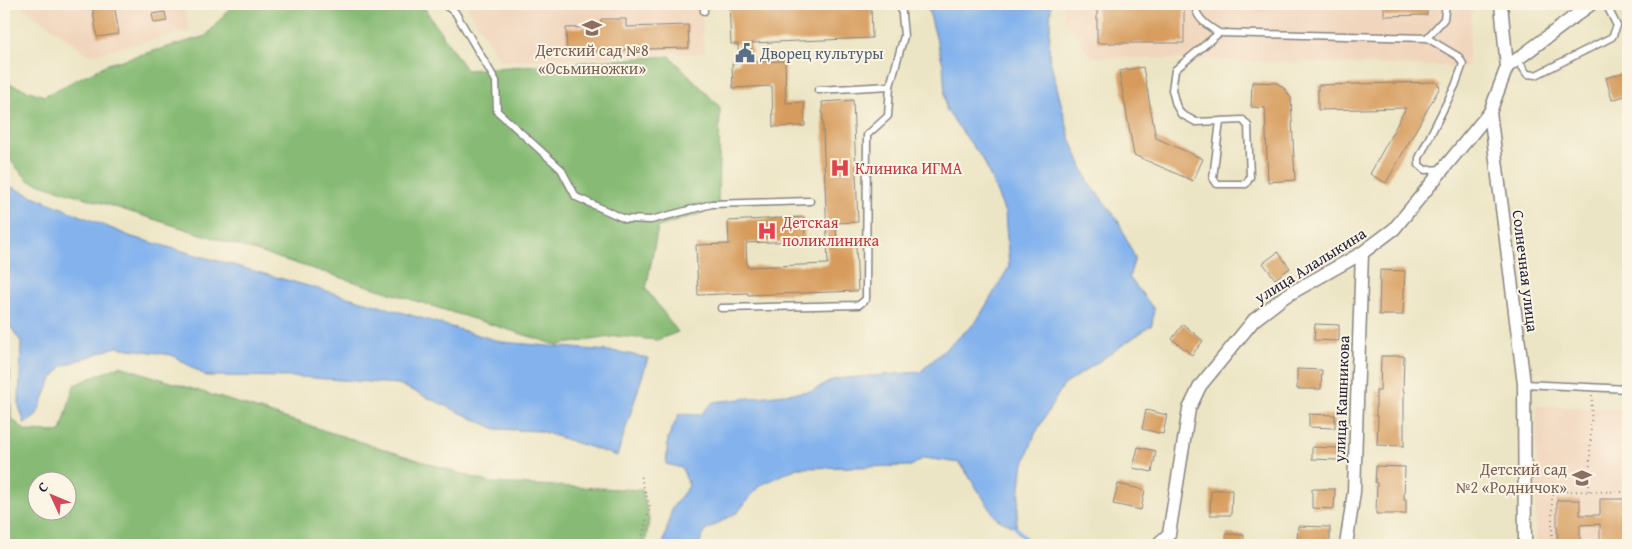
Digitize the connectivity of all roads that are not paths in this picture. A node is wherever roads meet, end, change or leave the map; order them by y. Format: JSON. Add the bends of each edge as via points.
{"nodes":[{"id":1,"x":443,"y":4,"type":"edge"},
{"id":2,"x":901,"y":4,"type":"edge"},
{"id":3,"x":1195,"y":4,"type":"edge"},
{"id":4,"x":1446,"y":4,"type":"edge"},
{"id":5,"x":1501,"y":4,"type":"edge"},
{"id":6,"x":1591,"y":4,"type":"edge"},
{"id":7,"x":1606,"y":4,"type":"edge"},
{"id":8,"x":1219,"y":33,"type":"junction"},
{"id":9,"x":1427,"y":38,"type":"junction"},
{"id":10,"x":1512,"y":63,"type":"junction"},
{"id":11,"x":890,"y":86,"type":"junction"},
{"id":12,"x":818,"y":90,"type":"dead end"},
{"id":13,"x":1490,"y":112,"type":"junction"},
{"id":14,"x":1220,"y":121,"type":"junction"},
{"id":15,"x":1444,"y":168,"type":"junction"},
{"id":16,"x":810,"y":201,"type":"dead end"},
{"id":17,"x":1362,"y":253,"type":"junction"},
{"id":18,"x":721,"y":308,"type":"dead end"},
{"id":19,"x":1524,"y":384,"type":"junction"},
{"id":20,"x":1628,"y":389,"type":"edge"},
{"id":21,"x":1169,"y":534,"type":"junction"},
{"id":22,"x":1156,"y":545,"type":"edge"},
{"id":23,"x":1177,"y":545,"type":"edge"},
{"id":24,"x":1346,"y":545,"type":"edge"},
{"id":25,"x":1525,"y":545,"type":"edge"}],
"edges":[{"from":1,"to":16,"type":"lane","via":[[455,12],[496,81],[497,111],[560,169],[576,197],[625,219],[651,220],[712,204]]},
{"from":2,"to":11,"type":"lane","via":[[904,36]]},
{"from":3,"to":8,"type":"lane","via":[[1195,10],[1206,24]]},
{"from":4,"to":9,"type":"lane","via":[[1444,20]]},
{"from":5,"to":10,"type":"street","name":"Солнечная улица"},
{"from":6,"to":10,"type":"street"},
{"from":7,"to":10,"type":"lane","via":[[1617,26],[1612,37],[1536,75],[1527,74]]},
{"from":8,"to":9,"type":"lane"},
{"from":8,"to":14,"type":"lane","via":[[1175,70],[1172,90],[1181,114],[1196,122]]},
{"from":9,"to":15,"type":"lane","via":[[1459,57],[1463,64],[1420,158],[1420,165],[1425,170]]},
{"from":10,"to":13,"type":"street","name":"Солнечная улица"},
{"from":11,"to":12,"type":"lane"},
{"from":11,"to":18,"type":"lane","via":[[888,116],[867,135],[866,299],[859,305]]},
{"from":13,"to":15,"type":"street","name":"улица Алалыкина"},
{"from":13,"to":19,"type":"street","name":"Солнечная улица"},
{"from":14,"to":14,"type":"lane","via":[[1213,178],[1217,184],[1246,184],[1250,177],[1248,126],[1243,120]]},
{"from":15,"to":17,"type":"street","name":"улица Алалыкина","via":[[1394,230]]},
{"from":17,"to":21,"type":"street","name":"улица Алалыкина","via":[[1284,297],[1254,320],[1200,386],[1189,409]]},
{"from":17,"to":24,"type":"street","name":"улица Кашникова","via":[[1354,492]]},
{"from":19,"to":20,"type":"lane"},
{"from":19,"to":25,"type":"street","name":"Солнечная улица"},
{"from":21,"to":22,"type":"street"},
{"from":21,"to":23,"type":"street"}]}
